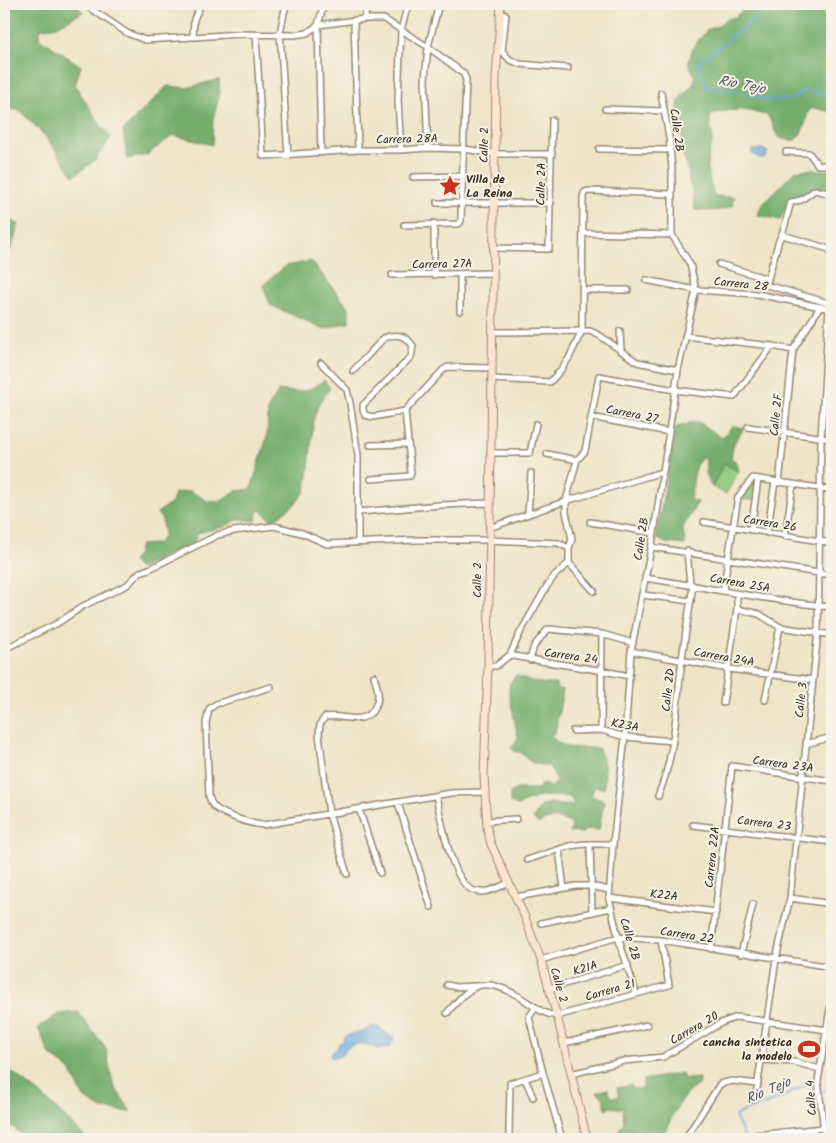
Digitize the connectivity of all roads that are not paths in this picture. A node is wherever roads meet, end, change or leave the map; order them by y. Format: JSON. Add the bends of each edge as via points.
{"nodes":[{"id":1,"x":84,"y":4,"type":"edge"},
{"id":2,"x":201,"y":4,"type":"edge"},
{"id":3,"x":286,"y":4,"type":"edge"},
{"id":4,"x":324,"y":4,"type":"edge"},
{"id":5,"x":368,"y":4,"type":"edge"},
{"id":6,"x":408,"y":4,"type":"edge"},
{"id":7,"x":439,"y":4,"type":"edge"},
{"id":8,"x":501,"y":4,"type":"edge"},
{"id":9,"x":501,"y":18,"type":"junction"},
{"id":10,"x":364,"y":19,"type":"junction"},
{"id":11,"x":354,"y":21,"type":"junction"},
{"id":12,"x":318,"y":25,"type":"junction"},
{"id":13,"x":401,"y":30,"type":"junction"},
{"id":14,"x":280,"y":33,"type":"junction"},
{"id":15,"x":256,"y":35,"type":"junction"},
{"id":16,"x":193,"y":37,"type":"junction"},
{"id":17,"x":428,"y":47,"type":"junction"},
{"id":18,"x":568,"y":68,"type":"dead end"},
{"id":19,"x":662,"y":93,"type":"dead end"},
{"id":20,"x":606,"y":109,"type":"dead end"},
{"id":21,"x":663,"y":111,"type":"junction"},
{"id":22,"x":552,"y":120,"type":"dead end"},
{"id":23,"x":428,"y":148,"type":"junction"},
{"id":24,"x":464,"y":149,"type":"junction"},
{"id":25,"x":600,"y":149,"type":"dead end"},
{"id":26,"x":358,"y":150,"type":"junction"},
{"id":27,"x":401,"y":150,"type":"junction"},
{"id":28,"x":670,"y":150,"type":"junction"},
{"id":29,"x":786,"y":152,"type":"dead end"},
{"id":30,"x":321,"y":153,"type":"junction"},
{"id":31,"x":496,"y":154,"type":"junction"},
{"id":32,"x":552,"y":154,"type":"junction"},
{"id":33,"x":288,"y":156,"type":"junction"},
{"id":34,"x":832,"y":165,"type":"edge"},
{"id":35,"x":461,"y":176,"type":"junction"},
{"id":36,"x":413,"y":177,"type":"dead end"},
{"id":37,"x":672,"y":194,"type":"junction"},
{"id":38,"x":832,"y":194,"type":"edge"},
{"id":39,"x":438,"y":202,"type":"dead end"},
{"id":40,"x":461,"y":202,"type":"junction"},
{"id":41,"x":494,"y":203,"type":"junction"},
{"id":42,"x":551,"y":203,"type":"junction"},
{"id":43,"x":434,"y":224,"type":"junction"},
{"id":44,"x":404,"y":225,"type":"dead end"},
{"id":45,"x":584,"y":233,"type":"junction"},
{"id":46,"x":783,"y":234,"type":"junction"},
{"id":47,"x":672,"y":235,"type":"junction"},
{"id":48,"x":493,"y":248,"type":"junction"},
{"id":49,"x":832,"y":250,"type":"edge"},
{"id":50,"x":719,"y":264,"type":"dead end"},
{"id":51,"x":493,"y":273,"type":"junction"},
{"id":52,"x":460,"y":274,"type":"junction"},
{"id":53,"x":392,"y":275,"type":"dead end"},
{"id":54,"x":434,"y":275,"type":"junction"},
{"id":55,"x":646,"y":280,"type":"dead end"},
{"id":56,"x":767,"y":282,"type":"junction"},
{"id":57,"x":583,"y":290,"type":"junction"},
{"id":58,"x":628,"y":290,"type":"dead end"},
{"id":59,"x":696,"y":290,"type":"junction"},
{"id":60,"x":820,"y":307,"type":"junction"},
{"id":61,"x":832,"y":307,"type":"edge"},
{"id":62,"x":460,"y":311,"type":"dead end"},
{"id":63,"x":582,"y":331,"type":"junction"},
{"id":64,"x":620,"y":331,"type":"dead end"},
{"id":65,"x":492,"y":332,"type":"junction"},
{"id":66,"x":685,"y":336,"type":"junction"},
{"id":67,"x":772,"y":346,"type":"junction"},
{"id":68,"x":793,"y":350,"type":"junction"},
{"id":69,"x":621,"y":351,"type":"junction"},
{"id":70,"x":321,"y":363,"type":"dead end"},
{"id":71,"x":491,"y":368,"type":"junction"},
{"id":72,"x":678,"y":370,"type":"junction"},
{"id":73,"x":353,"y":371,"type":"dead end"},
{"id":74,"x":491,"y":380,"type":"junction"},
{"id":75,"x":675,"y":390,"type":"junction"},
{"id":76,"x":405,"y":411,"type":"junction"},
{"id":77,"x":591,"y":417,"type":"junction"},
{"id":78,"x":536,"y":424,"type":"dead end"},
{"id":79,"x":748,"y":427,"type":"dead end"},
{"id":80,"x":669,"y":432,"type":"junction"},
{"id":81,"x":784,"y":432,"type":"junction"},
{"id":82,"x":821,"y":437,"type":"junction"},
{"id":83,"x":832,"y":439,"type":"edge"},
{"id":84,"x":408,"y":444,"type":"junction"},
{"id":85,"x":370,"y":445,"type":"dead end"},
{"id":86,"x":490,"y":452,"type":"junction"},
{"id":87,"x":547,"y":454,"type":"dead end"},
{"id":88,"x":577,"y":460,"type":"junction"},
{"id":89,"x":531,"y":472,"type":"dead end"},
{"id":90,"x":662,"y":472,"type":"junction"},
{"id":91,"x":371,"y":479,"type":"dead end"},
{"id":92,"x":755,"y":479,"type":"junction"},
{"id":93,"x":777,"y":483,"type":"junction"},
{"id":94,"x":793,"y":485,"type":"junction"},
{"id":95,"x":821,"y":488,"type":"junction"},
{"id":96,"x":832,"y":490,"type":"edge"},
{"id":97,"x":566,"y":501,"type":"junction"},
{"id":98,"x":489,"y":503,"type":"junction"},
{"id":99,"x":359,"y":512,"type":"junction"},
{"id":100,"x":528,"y":514,"type":"junction"},
{"id":101,"x":590,"y":522,"type":"dead end"},
{"id":102,"x":704,"y":522,"type":"dead end"},
{"id":103,"x":732,"y":527,"type":"junction"},
{"id":104,"x":489,"y":528,"type":"junction"},
{"id":105,"x":751,"y":530,"type":"junction"},
{"id":106,"x":654,"y":533,"type":"junction"},
{"id":107,"x":768,"y":533,"type":"junction"},
{"id":108,"x":785,"y":536,"type":"junction"},
{"id":109,"x":488,"y":540,"type":"junction"},
{"id":110,"x":358,"y":542,"type":"junction"},
{"id":111,"x":820,"y":542,"type":"junction"},
{"id":112,"x":832,"y":543,"type":"edge"},
{"id":113,"x":651,"y":547,"type":"junction"},
{"id":114,"x":569,"y":548,"type":"junction"},
{"id":115,"x":687,"y":551,"type":"junction"},
{"id":116,"x":728,"y":558,"type":"junction"},
{"id":117,"x":569,"y":563,"type":"junction"},
{"id":118,"x":820,"y":573,"type":"junction"},
{"id":119,"x":832,"y":575,"type":"edge"},
{"id":120,"x":645,"y":578,"type":"junction"},
{"id":121,"x":691,"y":585,"type":"junction"},
{"id":122,"x":594,"y":591,"type":"dead end"},
{"id":123,"x":723,"y":591,"type":"junction"},
{"id":124,"x":737,"y":594,"type":"junction"},
{"id":125,"x":643,"y":595,"type":"junction"},
{"id":126,"x":690,"y":601,"type":"junction"},
{"id":127,"x":819,"y":606,"type":"junction"},
{"id":128,"x":832,"y":607,"type":"edge"},
{"id":129,"x":737,"y":609,"type":"junction"},
{"id":130,"x":780,"y":627,"type":"junction"},
{"id":131,"x":818,"y":632,"type":"junction"},
{"id":132,"x":602,"y":634,"type":"junction"},
{"id":133,"x":832,"y":635,"type":"edge"},
{"id":134,"x":633,"y":643,"type":"junction"},
{"id":135,"x":4,"y":649,"type":"edge"},
{"id":136,"x":631,"y":651,"type":"junction"},
{"id":137,"x":510,"y":654,"type":"junction"},
{"id":138,"x":530,"y":660,"type":"junction"},
{"id":139,"x":682,"y":660,"type":"junction"},
{"id":140,"x":488,"y":666,"type":"junction"},
{"id":141,"x":729,"y":669,"type":"junction"},
{"id":142,"x":601,"y":670,"type":"junction"},
{"id":143,"x":771,"y":674,"type":"junction"},
{"id":144,"x":374,"y":676,"type":"dead end"},
{"id":145,"x":629,"y":676,"type":"junction"},
{"id":146,"x":813,"y":680,"type":"junction"},
{"id":147,"x":271,"y":687,"type":"dead end"},
{"id":148,"x":765,"y":700,"type":"dead end"},
{"id":149,"x":723,"y":703,"type":"dead end"},
{"id":150,"x":600,"y":730,"type":"junction"},
{"id":151,"x":572,"y":731,"type":"dead end"},
{"id":152,"x":625,"y":737,"type":"junction"},
{"id":153,"x":832,"y":737,"type":"edge"},
{"id":154,"x":673,"y":741,"type":"junction"},
{"id":155,"x":806,"y":744,"type":"junction"},
{"id":156,"x":732,"y":766,"type":"joint"},
{"id":157,"x":803,"y":776,"type":"junction"},
{"id":158,"x":832,"y":781,"type":"edge"},
{"id":159,"x":485,"y":792,"type":"junction"},
{"id":160,"x":436,"y":796,"type":"junction"},
{"id":161,"x":658,"y":796,"type":"dead end"},
{"id":162,"x":398,"y":803,"type":"junction"},
{"id":163,"x":359,"y":808,"type":"junction"},
{"id":164,"x":329,"y":814,"type":"junction"},
{"id":165,"x":516,"y":819,"type":"dead end"},
{"id":166,"x":486,"y":821,"type":"junction"},
{"id":167,"x":693,"y":825,"type":"dead end"},
{"id":168,"x":725,"y":828,"type":"junction"},
{"id":169,"x":796,"y":837,"type":"junction"},
{"id":170,"x":832,"y":842,"type":"edge"},
{"id":171,"x":590,"y":844,"type":"junction"},
{"id":172,"x":613,"y":844,"type":"junction"},
{"id":173,"x":559,"y":850,"type":"junction"},
{"id":174,"x":526,"y":860,"type":"dead end"},
{"id":175,"x":380,"y":873,"type":"dead end"},
{"id":176,"x":347,"y":874,"type":"dead end"},
{"id":177,"x":509,"y":883,"type":"junction"},
{"id":178,"x":590,"y":886,"type":"junction"},
{"id":179,"x":564,"y":888,"type":"junction"},
{"id":180,"x":609,"y":890,"type":"junction"},
{"id":181,"x":516,"y":897,"type":"junction"},
{"id":182,"x":609,"y":898,"type":"junction"},
{"id":183,"x":790,"y":898,"type":"junction"},
{"id":184,"x":753,"y":904,"type":"dead end"},
{"id":185,"x":832,"y":904,"type":"edge"},
{"id":186,"x":431,"y":907,"type":"dead end"},
{"id":187,"x":611,"y":908,"type":"junction"},
{"id":188,"x":592,"y":911,"type":"junction"},
{"id":189,"x":716,"y":912,"type":"junction"},
{"id":190,"x":541,"y":923,"type":"dead end"},
{"id":191,"x":618,"y":937,"type":"junction"},
{"id":192,"x":661,"y":940,"type":"junction"},
{"id":193,"x":711,"y":949,"type":"junction"},
{"id":194,"x":741,"y":954,"type":"junction"},
{"id":195,"x":776,"y":959,"type":"junction"},
{"id":196,"x":541,"y":960,"type":"junction"},
{"id":197,"x":628,"y":965,"type":"junction"},
{"id":198,"x":832,"y":967,"type":"edge"},
{"id":199,"x":447,"y":985,"type":"dead end"},
{"id":200,"x":476,"y":986,"type":"junction"},
{"id":201,"x":548,"y":989,"type":"junction"},
{"id":202,"x":636,"y":993,"type":"junction"},
{"id":203,"x":832,"y":997,"type":"edge"},
{"id":204,"x":536,"y":1008,"type":"junction"},
{"id":205,"x":447,"y":1013,"type":"dead end"},
{"id":206,"x":557,"y":1016,"type":"junction"},
{"id":207,"x":767,"y":1020,"type":"junction"},
{"id":208,"x":647,"y":1025,"type":"dead end"},
{"id":209,"x":828,"y":1030,"type":"junction"},
{"id":210,"x":564,"y":1043,"type":"junction"},
{"id":211,"x":761,"y":1060,"type":"junction"},
{"id":212,"x":820,"y":1069,"type":"junction"},
{"id":213,"x":542,"y":1074,"type":"junction"},
{"id":214,"x":571,"y":1074,"type":"junction"},
{"id":215,"x":525,"y":1079,"type":"junction"},
{"id":216,"x":758,"y":1084,"type":"junction"},
{"id":217,"x":756,"y":1095,"type":"dead end"},
{"id":218,"x":533,"y":1096,"type":"dead end"},
{"id":219,"x":823,"y":1128,"type":"junction"},
{"id":220,"x":509,"y":1134,"type":"dead end"},
{"id":221,"x":756,"y":1135,"type":"dead end"},
{"id":222,"x":562,"y":1139,"type":"edge"},
{"id":223,"x":587,"y":1139,"type":"edge"},
{"id":224,"x":685,"y":1139,"type":"edge"},
{"id":225,"x":824,"y":1139,"type":"edge"}],
"edges":[{"from":1,"to":16,"type":"street","via":[[127,33],[145,40]]},
{"from":2,"to":16,"type":"street","via":[[194,19]]},
{"from":3,"to":14,"type":"street"},
{"from":4,"to":12,"type":"street"},
{"from":5,"to":10,"type":"street"},
{"from":6,"to":13,"type":"street"},
{"from":7,"to":17,"type":"street"},
{"from":8,"to":9,"type":"street","name":"Calle 2"},
{"from":9,"to":18,"type":"street","via":[[502,51],[510,60],[520,64]]},
{"from":9,"to":31,"type":"street","name":"Calle 2"},
{"from":10,"to":11,"type":"street"},
{"from":10,"to":13,"type":"street","via":[[384,20]]},
{"from":11,"to":12,"type":"street"},
{"from":11,"to":26,"type":"street"},
{"from":12,"to":14,"type":"street","via":[[307,33]]},
{"from":12,"to":30,"type":"street"},
{"from":13,"to":17,"type":"street"},
{"from":13,"to":27,"type":"street","via":[[398,100]]},
{"from":14,"to":15,"type":"street"},
{"from":14,"to":33,"type":"street"},
{"from":15,"to":16,"type":"street"},
{"from":15,"to":33,"type":"street","name":"Carrera 28A","via":[[263,156]]},
{"from":17,"to":23,"type":"street","via":[[425,100]]},
{"from":17,"to":24,"type":"street","via":[[465,76]]},
{"from":19,"to":21,"type":"street","name":"Calle 2B"},
{"from":20,"to":21,"type":"street"},
{"from":21,"to":28,"type":"street","name":"Calle 2B"},
{"from":22,"to":32,"type":"street","name":"Calle 2A"},
{"from":23,"to":24,"type":"street","name":"Carrera 28A"},
{"from":23,"to":27,"type":"street","name":"Carrera 28A"},
{"from":24,"to":31,"type":"street","name":"Carrera 28A"},
{"from":24,"to":35,"type":"street"},
{"from":25,"to":28,"type":"street"},
{"from":26,"to":27,"type":"street","name":"Carrera 28A"},
{"from":26,"to":30,"type":"street","name":"Carrera 28A"},
{"from":28,"to":37,"type":"street","name":"Calle 2B"},
{"from":29,"to":34,"type":"street","via":[[809,153],[818,165]]},
{"from":30,"to":33,"type":"street","name":"Carrera 28A"},
{"from":31,"to":32,"type":"street","name":"Carrera 28A"},
{"from":31,"to":41,"type":"street","name":"Calle 2"},
{"from":32,"to":42,"type":"street","name":"Calle 2A"},
{"from":35,"to":36,"type":"street"},
{"from":35,"to":40,"type":"street"},
{"from":37,"to":45,"type":"street","via":[[585,192]]},
{"from":37,"to":47,"type":"street","name":"Calle 2B"},
{"from":38,"to":46,"type":"street","via":[[816,190],[802,200],[791,202]]},
{"from":39,"to":40,"type":"street"},
{"from":40,"to":41,"type":"street"},
{"from":40,"to":43,"type":"street","via":[[460,223]]},
{"from":41,"to":42,"type":"street"},
{"from":41,"to":48,"type":"street","name":"Calle 2"},
{"from":42,"to":48,"type":"street","name":"Calle 2A","via":[[549,249]]},
{"from":43,"to":44,"type":"street"},
{"from":43,"to":54,"type":"street"},
{"from":45,"to":47,"type":"street"},
{"from":45,"to":57,"type":"street"},
{"from":46,"to":49,"type":"street"},
{"from":46,"to":56,"type":"street"},
{"from":47,"to":59,"type":"street","name":"Calle 2B","via":[[690,264]]},
{"from":48,"to":51,"type":"street","name":"Calle 2"},
{"from":50,"to":56,"type":"street","name":"Carrera 28"},
{"from":51,"to":52,"type":"street","name":"Carrera 27A"},
{"from":51,"to":65,"type":"street","name":"Calle 2"},
{"from":52,"to":54,"type":"street","name":"Carrera 27A"},
{"from":52,"to":62,"type":"street"},
{"from":53,"to":54,"type":"street","name":"Carrera 27A"},
{"from":55,"to":59,"type":"street","name":"Carrera 28"},
{"from":56,"to":61,"type":"street","name":"Carrera 28"},
{"from":57,"to":58,"type":"street"},
{"from":57,"to":63,"type":"street"},
{"from":59,"to":60,"type":"street","name":"Carrera 28","via":[[757,294]]},
{"from":59,"to":66,"type":"street","name":"Calle 2B"},
{"from":60,"to":61,"type":"street","name":"Carrera 28"},
{"from":60,"to":68,"type":"street"},
{"from":61,"to":82,"type":"street","name":"Calle 3"},
{"from":63,"to":65,"type":"street"},
{"from":63,"to":69,"type":"street","via":[[599,336]]},
{"from":63,"to":74,"type":"street","via":[[569,358],[550,382]]},
{"from":64,"to":69,"type":"street"},
{"from":65,"to":71,"type":"street","name":"Calle 2"},
{"from":66,"to":67,"type":"street"},
{"from":66,"to":72,"type":"street","name":"Calle 2B"},
{"from":67,"to":68,"type":"street"},
{"from":67,"to":75,"type":"street","via":[[734,397]]},
{"from":68,"to":81,"type":"street","name":"Calle 2F"},
{"from":69,"to":72,"type":"street","via":[[637,362]]},
{"from":70,"to":99,"type":"street","via":[[347,390],[358,455]]},
{"from":71,"to":74,"type":"street","name":"Calle 2"},
{"from":71,"to":76,"type":"street","via":[[448,367]]},
{"from":72,"to":75,"type":"street","name":"Calle 2B"},
{"from":73,"to":76,"type":"street","via":[[384,338],[399,335],[410,341],[413,346],[411,357],[364,405],[363,410],[365,415],[373,417]]},
{"from":74,"to":86,"type":"street","name":"Calle 2"},
{"from":75,"to":77,"type":"street","via":[[600,376]]},
{"from":75,"to":80,"type":"street","name":"Calle 2B"},
{"from":76,"to":84,"type":"street"},
{"from":77,"to":80,"type":"street","name":"Carrera 27"},
{"from":77,"to":88,"type":"street","via":[[585,451]]},
{"from":78,"to":86,"type":"street","via":[[530,453]]},
{"from":79,"to":81,"type":"street"},
{"from":80,"to":90,"type":"street","name":"Calle 2B"},
{"from":81,"to":82,"type":"street"},
{"from":81,"to":93,"type":"street","name":"Calle 2F"},
{"from":82,"to":83,"type":"street"},
{"from":82,"to":95,"type":"street","name":"Calle 3"},
{"from":84,"to":85,"type":"street"},
{"from":84,"to":91,"type":"street","via":[[410,476]]},
{"from":86,"to":98,"type":"street","name":"Calle 2"},
{"from":87,"to":88,"type":"street"},
{"from":88,"to":97,"type":"street"},
{"from":89,"to":100,"type":"street"},
{"from":90,"to":97,"type":"street"},
{"from":90,"to":106,"type":"street","name":"Calle 2B"},
{"from":92,"to":93,"type":"street"},
{"from":92,"to":103,"type":"street","via":[[738,497]]},
{"from":92,"to":105,"type":"street"},
{"from":93,"to":94,"type":"street"},
{"from":93,"to":107,"type":"street","name":"Calle 2F"},
{"from":94,"to":95,"type":"street"},
{"from":94,"to":108,"type":"street"},
{"from":95,"to":96,"type":"street"},
{"from":95,"to":111,"type":"street","name":"Calle 3"},
{"from":97,"to":100,"type":"street"},
{"from":97,"to":114,"type":"street","via":[[572,539]]},
{"from":98,"to":99,"type":"street"},
{"from":98,"to":104,"type":"street","name":"Calle 2"},
{"from":99,"to":110,"type":"street"},
{"from":100,"to":104,"type":"street"},
{"from":101,"to":106,"type":"street"},
{"from":102,"to":103,"type":"street","name":"Carrera 26"},
{"from":103,"to":105,"type":"street","name":"Carrera 26"},
{"from":103,"to":116,"type":"street"},
{"from":104,"to":109,"type":"street","name":"Calle 2"},
{"from":105,"to":107,"type":"street","name":"Carrera 26"},
{"from":106,"to":113,"type":"street","name":"Calle 2B"},
{"from":107,"to":108,"type":"street","name":"Carrera 26"},
{"from":108,"to":111,"type":"street","name":"Carrera 26"},
{"from":109,"to":110,"type":"street"},
{"from":109,"to":114,"type":"street","via":[[558,543]]},
{"from":109,"to":140,"type":"street","name":"Calle 2"},
{"from":110,"to":135,"type":"street","via":[[327,544],[274,526],[218,535],[140,572],[127,585]]},
{"from":111,"to":112,"type":"street","name":"Carrera 26"},
{"from":111,"to":118,"type":"street","name":"Calle 3"},
{"from":113,"to":115,"type":"street"},
{"from":113,"to":120,"type":"street","name":"Calle 2B"},
{"from":114,"to":117,"type":"street"},
{"from":115,"to":116,"type":"street"},
{"from":115,"to":121,"type":"street","name":"Calle 2D"},
{"from":116,"to":118,"type":"street"},
{"from":116,"to":123,"type":"street"},
{"from":117,"to":122,"type":"street"},
{"from":117,"to":137,"type":"street","via":[[547,586]]},
{"from":118,"to":119,"type":"street"},
{"from":118,"to":127,"type":"street","name":"Calle 3"},
{"from":120,"to":121,"type":"street","name":"Carrera 25A"},
{"from":120,"to":125,"type":"street","name":"Calle 2B"},
{"from":121,"to":123,"type":"street","name":"Carrera 25A"},
{"from":121,"to":126,"type":"street","name":"Calle 2D"},
{"from":123,"to":124,"type":"street","name":"Carrera 25A"},
{"from":124,"to":127,"type":"street","name":"Carrera 25A"},
{"from":124,"to":129,"type":"street"},
{"from":125,"to":126,"type":"street"},
{"from":125,"to":134,"type":"street","name":"Calle 2B"},
{"from":126,"to":139,"type":"street","name":"Calle 2D"},
{"from":127,"to":128,"type":"street","name":"Carrera 25A"},
{"from":127,"to":131,"type":"street","name":"Calle 3"},
{"from":129,"to":130,"type":"street","via":[[759,614]]},
{"from":129,"to":141,"type":"street"},
{"from":130,"to":131,"type":"street"},
{"from":130,"to":143,"type":"street"},
{"from":131,"to":133,"type":"street"},
{"from":131,"to":146,"type":"street","name":"Calle 3"},
{"from":132,"to":134,"type":"street"},
{"from":132,"to":138,"type":"street","via":[[548,629],[534,646]]},
{"from":132,"to":142,"type":"street"},
{"from":134,"to":136,"type":"street","name":"Calle 2B"},
{"from":136,"to":139,"type":"street","name":"Carrera 24A"},
{"from":136,"to":145,"type":"street","name":"Calle 2B"},
{"from":137,"to":138,"type":"street","name":"Carrera 24"},
{"from":137,"to":140,"type":"street","via":[[496,666]]},
{"from":138,"to":142,"type":"street","name":"Carrera 24"},
{"from":139,"to":141,"type":"street","name":"Carrera 24A"},
{"from":139,"to":154,"type":"street","name":"Calle 2D"},
{"from":140,"to":159,"type":"street","name":"Calle 2"},
{"from":141,"to":143,"type":"street","name":"Carrera 24A"},
{"from":141,"to":149,"type":"street"},
{"from":142,"to":145,"type":"street","name":"Carrera 24"},
{"from":142,"to":150,"type":"street"},
{"from":143,"to":146,"type":"street","name":"Carrera 24A"},
{"from":143,"to":148,"type":"street"},
{"from":144,"to":164,"type":"street","via":[[379,693],[372,714],[355,718],[334,715],[325,717],[320,724]]},
{"from":145,"to":152,"type":"street","name":"Calle 2B"},
{"from":146,"to":155,"type":"street","name":"Calle 3"},
{"from":147,"to":164,"type":"street","via":[[216,704],[210,709],[206,722],[212,805],[251,824],[263,825]]},
{"from":150,"to":151,"type":"street","name":"K23A"},
{"from":150,"to":152,"type":"street","name":"K23A"},
{"from":152,"to":154,"type":"street","name":"K23A"},
{"from":152,"to":172,"type":"street","name":"Calle 2B"},
{"from":153,"to":155,"type":"street"},
{"from":154,"to":161,"type":"street","name":"Calle 2D"},
{"from":155,"to":157,"type":"street","name":"Calle 3"},
{"from":156,"to":157,"type":"street","name":"Carrera 23A"},
{"from":156,"to":168,"type":"street","name":"Carrera 22A"},
{"from":157,"to":158,"type":"street","name":"Carrera 23A"},
{"from":157,"to":169,"type":"street","name":"Calle 3"},
{"from":159,"to":160,"type":"street"},
{"from":159,"to":166,"type":"street","name":"Calle 2"},
{"from":160,"to":162,"type":"street"},
{"from":160,"to":177,"type":"street","via":[[450,856],[467,886],[485,892]]},
{"from":162,"to":163,"type":"street"},
{"from":162,"to":186,"type":"street"},
{"from":163,"to":164,"type":"street"},
{"from":163,"to":175,"type":"street"},
{"from":164,"to":176,"type":"street"},
{"from":165,"to":166,"type":"street"},
{"from":166,"to":177,"type":"street","name":"Calle 2","via":[[491,844]]},
{"from":167,"to":168,"type":"street","name":"Carrera 23"},
{"from":168,"to":169,"type":"street","name":"Carrera 23"},
{"from":168,"to":189,"type":"street","name":"Carrera 22A"},
{"from":169,"to":170,"type":"street","name":"Carrera 23"},
{"from":169,"to":183,"type":"street","name":"Calle 3"},
{"from":171,"to":172,"type":"street"},
{"from":171,"to":173,"type":"street"},
{"from":171,"to":178,"type":"street"},
{"from":172,"to":180,"type":"street","name":"Calle 2B"},
{"from":173,"to":174,"type":"street"},
{"from":173,"to":179,"type":"street"},
{"from":177,"to":181,"type":"street","name":"Calle 2"},
{"from":178,"to":179,"type":"street"},
{"from":178,"to":180,"type":"street"},
{"from":178,"to":188,"type":"street"},
{"from":179,"to":181,"type":"street"},
{"from":180,"to":182,"type":"street","name":"Calle 2B"},
{"from":181,"to":196,"type":"street","name":"Calle 2"},
{"from":182,"to":187,"type":"street","name":"Calle 2B"},
{"from":182,"to":189,"type":"street","name":"K22A"},
{"from":183,"to":185,"type":"street"},
{"from":183,"to":195,"type":"street","name":"Calle 3"},
{"from":184,"to":194,"type":"street"},
{"from":187,"to":188,"type":"street"},
{"from":187,"to":191,"type":"street","name":"Calle 2B"},
{"from":188,"to":190,"type":"street"},
{"from":189,"to":193,"type":"street","name":"Carrera 22A"},
{"from":191,"to":192,"type":"street","name":"Carrera 22"},
{"from":191,"to":196,"type":"street","name":"Carrera 22"},
{"from":191,"to":197,"type":"street","name":"Calle 2B"},
{"from":192,"to":193,"type":"street","name":"Carrera 22"},
{"from":192,"to":202,"type":"street","name":"Carrera 21","via":[[669,985]]},
{"from":193,"to":194,"type":"street","name":"Carrera 22"},
{"from":194,"to":195,"type":"street","name":"Carrera 22"},
{"from":195,"to":198,"type":"street","name":"Carrera 22"},
{"from":195,"to":207,"type":"street","name":"Calle 3"},
{"from":196,"to":201,"type":"street","name":"Calle 2"},
{"from":197,"to":201,"type":"street","name":"K21A"},
{"from":197,"to":202,"type":"street","name":"Calle 2B"},
{"from":199,"to":200,"type":"street"},
{"from":200,"to":204,"type":"street","via":[[498,987]]},
{"from":200,"to":205,"type":"street"},
{"from":201,"to":206,"type":"street","name":"Calle 2"},
{"from":202,"to":206,"type":"street","name":"Carrera 21"},
{"from":203,"to":209,"type":"street","name":"Calle 4"},
{"from":204,"to":206,"type":"street","via":[[549,1016]]},
{"from":204,"to":213,"type":"street","via":[[529,1017]]},
{"from":206,"to":210,"type":"street","name":"Calle 2"},
{"from":207,"to":209,"type":"street","name":"Carrera 20"},
{"from":207,"to":211,"type":"street","name":"Calle 3"},
{"from":207,"to":214,"type":"street","name":"Carrera 20","via":[[738,1017],[721,1023],[663,1057],[624,1061]]},
{"from":208,"to":210,"type":"street"},
{"from":209,"to":212,"type":"street","name":"Calle 4"},
{"from":210,"to":214,"type":"street","name":"Calle 2"},
{"from":211,"to":212,"type":"street","via":[[794,1062]]},
{"from":211,"to":216,"type":"street","name":"Calle 3"},
{"from":212,"to":219,"type":"street","name":"Calle 4","via":[[818,1081]]},
{"from":213,"to":215,"type":"street"},
{"from":213,"to":222,"type":"street"},
{"from":214,"to":223,"type":"street","name":"Calle 2"},
{"from":215,"to":218,"type":"street"},
{"from":215,"to":220,"type":"street","via":[[510,1083]]},
{"from":216,"to":217,"type":"street","name":"Calle 3"},
{"from":216,"to":224,"type":"street","via":[[732,1081],[720,1084]]},
{"from":219,"to":221,"type":"street"},
{"from":219,"to":225,"type":"street","name":"Calle 4"}]}
